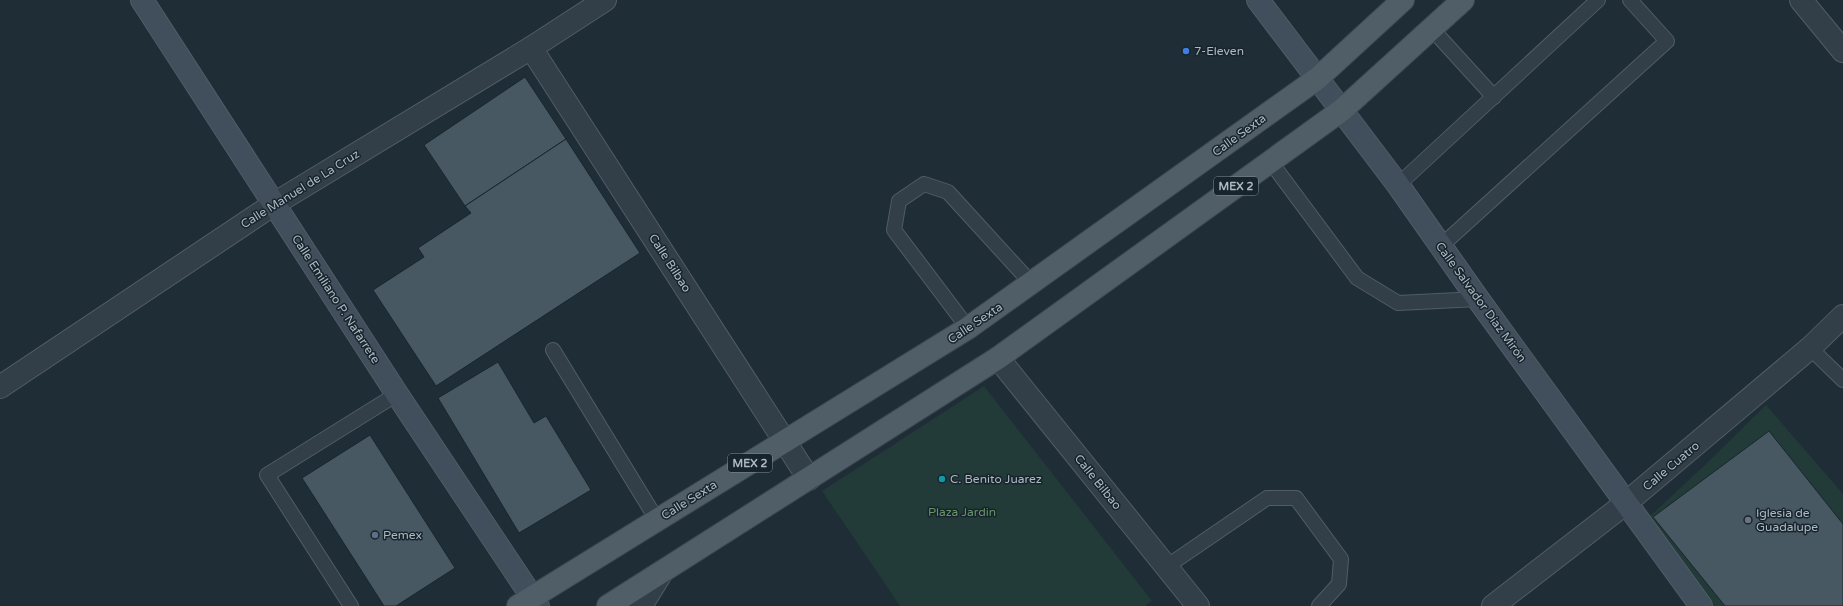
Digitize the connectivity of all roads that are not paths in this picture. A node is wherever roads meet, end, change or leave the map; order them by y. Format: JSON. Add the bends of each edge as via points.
{"nodes":[{"id":1,"x":142,"y":0,"type":"edge"},
{"id":2,"x":605,"y":0,"type":"edge"},
{"id":3,"x":1258,"y":0,"type":"edge"},
{"id":4,"x":1403,"y":0,"type":"edge"},
{"id":5,"x":1463,"y":0,"type":"edge"},
{"id":6,"x":1598,"y":0,"type":"edge"},
{"id":7,"x":1630,"y":0,"type":"edge"},
{"id":8,"x":1801,"y":0,"type":"edge"},
{"id":9,"x":1432,"y":28,"type":"junction"},
{"id":10,"x":531,"y":48,"type":"junction"},
{"id":11,"x":1843,"y":51,"type":"edge"},
{"id":12,"x":1318,"y":78,"type":"junction"},
{"id":13,"x":1494,"y":96,"type":"junction"},
{"id":14,"x":1342,"y":110,"type":"junction"},
{"id":15,"x":1270,"y":162,"type":"junction"},
{"id":16,"x":1398,"y":185,"type":"junction"},
{"id":17,"x":274,"y":204,"type":"junction"},
{"id":18,"x":1441,"y":246,"type":"junction"},
{"id":19,"x":1032,"y":284,"type":"junction"},
{"id":20,"x":1478,"y":299,"type":"junction"},
{"id":21,"x":1843,"y":316,"type":"edge"},
{"id":22,"x":968,"y":328,"type":"junction"},
{"id":23,"x":1810,"y":348,"type":"junction"},
{"id":24,"x":553,"y":350,"type":"dead end"},
{"id":25,"x":998,"y":358,"type":"junction"},
{"id":26,"x":1843,"y":380,"type":"edge"},
{"id":27,"x":0,"y":387,"type":"edge"},
{"id":28,"x":397,"y":394,"type":"junction"},
{"id":29,"x":785,"y":441,"type":"junction"},
{"id":30,"x":809,"y":478,"type":"junction"},
{"id":31,"x":1626,"y":503,"type":"junction"},
{"id":32,"x":657,"y":520,"type":"junction"},
{"id":33,"x":1166,"y":567,"type":"junction"},
{"id":34,"x":662,"y":572,"type":"junction"},
{"id":35,"x":1506,"y":602,"type":"edge"},
{"id":36,"x":529,"y":603,"type":"edge"},
{"id":37,"x":1196,"y":605,"type":"edge"},
{"id":38,"x":351,"y":606,"type":"edge"},
{"id":39,"x":608,"y":606,"type":"edge"},
{"id":40,"x":641,"y":606,"type":"edge"},
{"id":41,"x":1319,"y":606,"type":"edge"},
{"id":42,"x":1701,"y":606,"type":"edge"}],
"edges":[{"from":1,"to":17,"type":"street","name":"Calle Emiliano P. Nafarrete"},
{"from":2,"to":10,"type":"street","name":"Calle Manuel de La Cruz"},
{"from":3,"to":12,"type":"street","name":"Calle Salvador Díaz Mirón"},
{"from":4,"to":12,"type":"main road","name":"Calle Sexta","number":"MEX 2"},
{"from":5,"to":9,"type":"main road","number":"MEX 2"},
{"from":6,"to":13,"type":"lane"},
{"from":7,"to":18,"type":"lane","via":[[1667,41]]},
{"from":8,"to":11,"type":"street"},
{"from":9,"to":13,"type":"lane"},
{"from":9,"to":14,"type":"main road","number":"MEX 2"},
{"from":10,"to":17,"type":"street","name":"Calle Manuel de La Cruz"},
{"from":10,"to":29,"type":"street","name":"Calle Bilbao"},
{"from":12,"to":14,"type":"street","name":"Calle Salvador Díaz Mirón"},
{"from":12,"to":19,"type":"main road","name":"Calle Sexta","number":"MEX 2"},
{"from":13,"to":16,"type":"lane"},
{"from":14,"to":15,"type":"main road","number":"MEX 2"},
{"from":14,"to":16,"type":"street","name":"Calle Salvador Díaz Mirón"},
{"from":15,"to":20,"type":"lane","via":[[1357,278],[1398,303]]},
{"from":15,"to":25,"type":"main road","number":"MEX 2"},
{"from":16,"to":18,"type":"street","name":"Calle Salvador Díaz Mirón"},
{"from":17,"to":27,"type":"street","name":"Calle Manuel de La Cruz"},
{"from":17,"to":28,"type":"street","name":"Calle Emiliano P. Nafarrete"},
{"from":18,"to":20,"type":"street","name":"Calle Salvador Díaz Mirón"},
{"from":19,"to":22,"type":"main road","name":"Calle Sexta","number":"MEX 2"},
{"from":19,"to":22,"type":"lane","via":[[948,192],[924,184],[899,201],[894,230]]},
{"from":20,"to":31,"type":"street","name":"Calle Salvador Díaz Mirón"},
{"from":21,"to":23,"type":"street","name":"Calle Cuatro"},
{"from":22,"to":29,"type":"main road","name":"Calle Sexta","number":"MEX 2"},
{"from":23,"to":26,"type":"lane"},
{"from":23,"to":31,"type":"street","name":"Calle Cuatro"},
{"from":24,"to":32,"type":"lane"},
{"from":25,"to":30,"type":"main road","number":"MEX 2"},
{"from":25,"to":33,"type":"street","name":"Calle Bilbao"},
{"from":28,"to":36,"type":"street","name":"Calle Emiliano P. Nafarrete"},
{"from":28,"to":38,"type":"lane","via":[[267,475]]},
{"from":29,"to":30,"type":"street","name":"Calle Bilbao"},
{"from":29,"to":32,"type":"main road","name":"Calle Sexta","number":"MEX 2"},
{"from":30,"to":34,"type":"main road","number":"MEX 2"},
{"from":31,"to":35,"type":"street","name":"Calle Cuatro"},
{"from":31,"to":42,"type":"street","name":"Calle Salvador Díaz Mirón"},
{"from":32,"to":36,"type":"main road","name":"Calle Sexta","number":"MEX 2"},
{"from":33,"to":37,"type":"street","name":"Calle Bilbao"},
{"from":33,"to":41,"type":"lane","via":[[1267,498],[1296,498],[1341,559],[1339,584]]},
{"from":34,"to":39,"type":"main road","number":"MEX 2"},
{"from":34,"to":40,"type":"street"}]}
